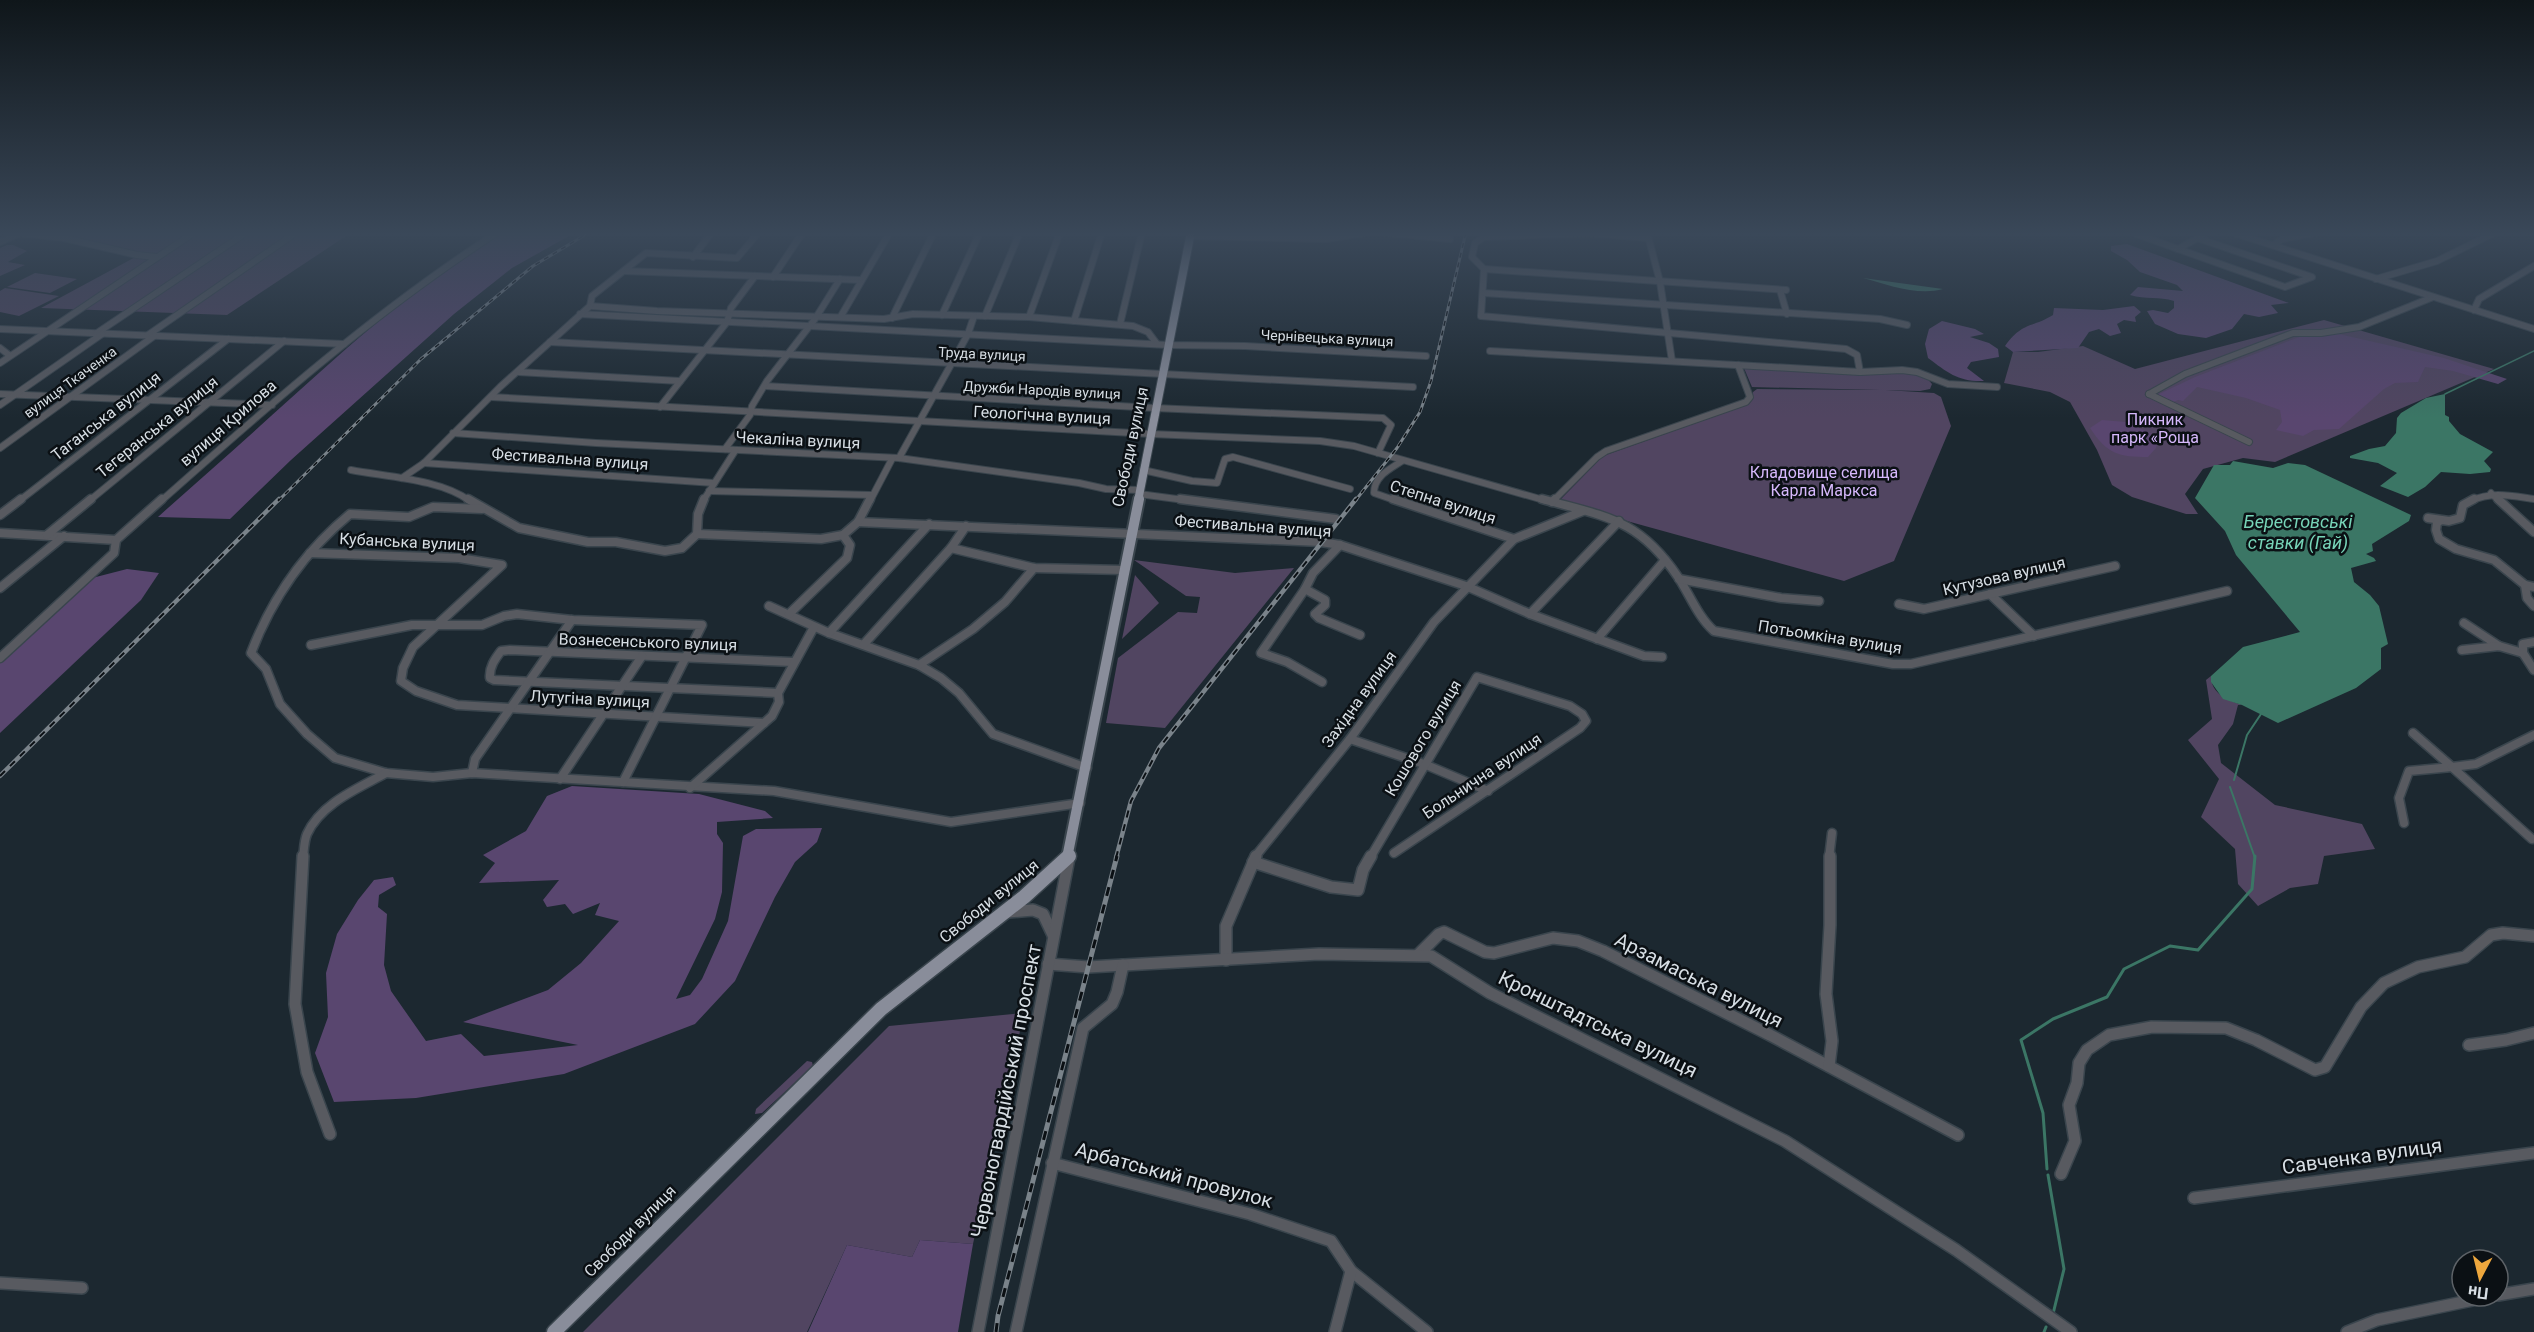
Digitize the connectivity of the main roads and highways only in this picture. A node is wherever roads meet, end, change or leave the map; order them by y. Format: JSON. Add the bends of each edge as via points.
{"nodes":[{"id":1,"x":1179,"y":294,"type":"edge"},
{"id":2,"x":554,"y":1332,"type":"edge"}],
"edges":[{"from":1,"to":2,"type":"main road","name":"Свободи вулиця","via":[[1069,856],[882,1009]]}]}
